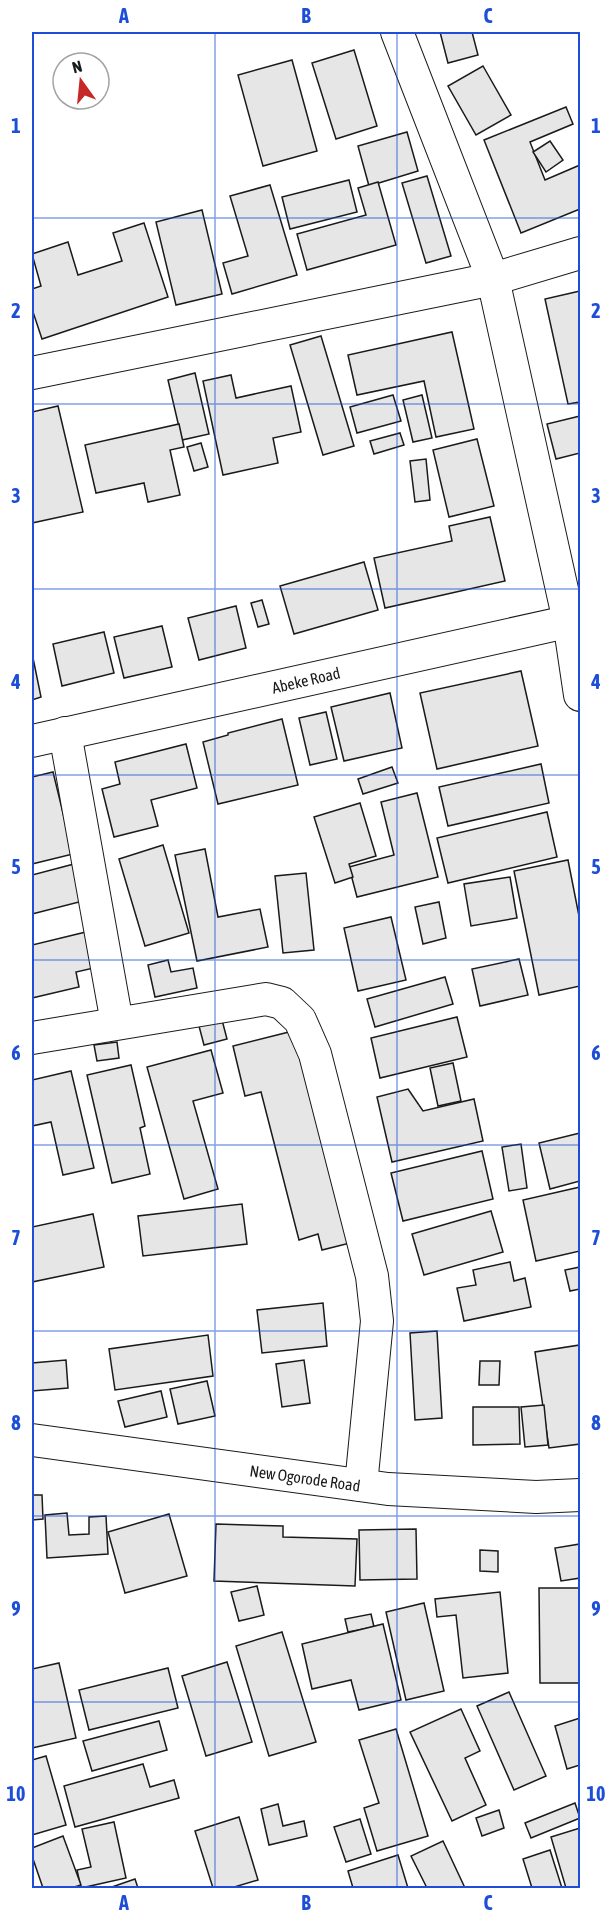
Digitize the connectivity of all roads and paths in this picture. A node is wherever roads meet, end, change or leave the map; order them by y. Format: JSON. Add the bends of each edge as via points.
{"nodes":[{"id":1,"x":397,"y":32,"type":"edge"},
{"id":2,"x":580,"y":253,"type":"edge"},
{"id":3,"x":493,"y":279,"type":"junction"},
{"id":4,"x":32,"y":373,"type":"edge"},
{"id":5,"x":575,"y":620,"type":"edge"},
{"id":6,"x":580,"y":696,"type":"edge"},
{"id":7,"x":65,"y":733,"type":"junction"},
{"id":8,"x":32,"y":741,"type":"edge"},
{"id":9,"x":117,"y":1023,"type":"junction"},
{"id":10,"x":32,"y":1038,"type":"edge"},
{"id":11,"x":32,"y":1440,"type":"edge"},
{"id":12,"x":361,"y":1485,"type":"junction"},
{"id":13,"x":580,"y":1495,"type":"edge"}],
"edges":[{"from":1,"to":3,"type":"street"},
{"from":2,"to":3,"type":"street"},
{"from":3,"to":4,"type":"street"},
{"from":3,"to":5,"type":"street"},
{"from":5,"to":6,"type":"street"},
{"from":5,"to":7,"type":"street","name":"Abeke Road"},
{"from":7,"to":8,"type":"street","name":"Abeke Road"},
{"from":7,"to":9,"type":"street"},
{"from":9,"to":10,"type":"street"},
{"from":9,"to":12,"type":"street","via":[[266,999],[282,1003],[300,1020],[315,1054],[372,1276],[377,1321]]},
{"from":11,"to":12,"type":"street","name":"New Ogorode Road"},
{"from":12,"to":13,"type":"street","name":"New Ogorode Road","via":[[536,1497]]}]}
